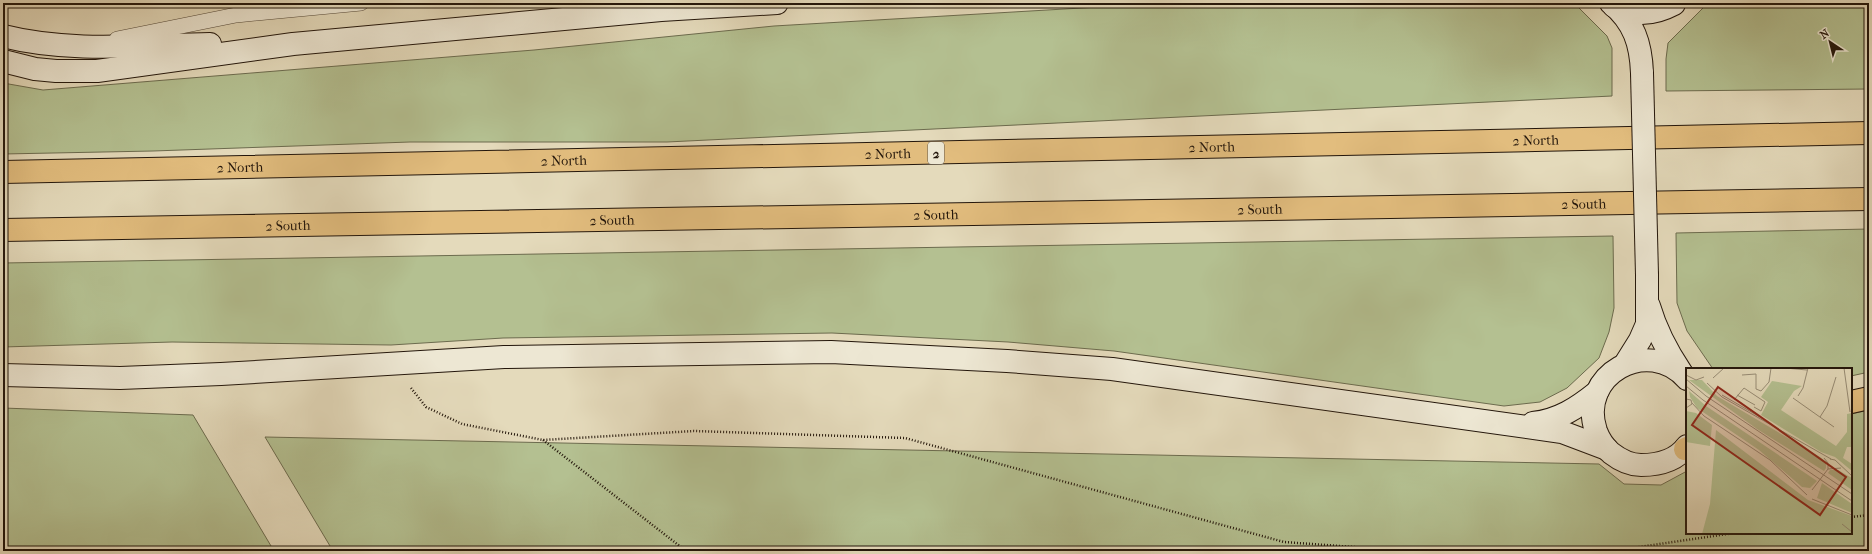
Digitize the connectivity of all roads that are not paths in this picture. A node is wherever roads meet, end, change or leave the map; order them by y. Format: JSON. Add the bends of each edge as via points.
{"nodes":[{"id":1,"x":361,"y":3,"type":"edge"},
{"id":2,"x":599,"y":3,"type":"edge"},
{"id":3,"x":777,"y":3,"type":"edge"},
{"id":4,"x":1613,"y":4,"type":"edge"},
{"id":5,"x":1674,"y":4,"type":"edge"},
{"id":6,"x":237,"y":9,"type":"edge"},
{"id":7,"x":661,"y":10,"type":"junction"},
{"id":8,"x":3,"y":36,"type":"edge"},
{"id":9,"x":294,"y":44,"type":"junction"},
{"id":10,"x":88,"y":46,"type":"junction"},
{"id":11,"x":3,"y":61,"type":"edge"},
{"id":12,"x":1642,"y":63,"type":"junction"},
{"id":13,"x":1869,"y":134,"type":"edge"},
{"id":14,"x":3,"y":172,"type":"edge"},
{"id":15,"x":1869,"y":199,"type":"edge"},
{"id":16,"x":3,"y":230,"type":"edge"},
{"id":17,"x":1648,"y":301,"type":"junction"},
{"id":18,"x":1625,"y":364,"type":"junction"},
{"id":19,"x":3,"y":375,"type":"edge"},
{"id":20,"x":1684,"y":376,"type":"edge"},
{"id":21,"x":1597,"y":392,"type":"junction"},
{"id":22,"x":1869,"y":398,"type":"edge"},
{"id":23,"x":1852,"y":402,"type":"edge"},
{"id":24,"x":1502,"y":424,"type":"junction"},
{"id":25,"x":1686,"y":448,"type":"edge"},
{"id":26,"x":1607,"y":449,"type":"junction"}],
"edges":[{"from":1,"to":6,"type":"lane"},
{"from":2,"to":7,"type":"lane"},
{"from":3,"to":7,"type":"main road"},
{"from":4,"to":5,"type":"main road","via":[[1629,12],[1644,14]]},
{"from":4,"to":12,"type":"main road","via":[[1630,22]]},
{"from":5,"to":12,"type":"main road","via":[[1648,33]]},
{"from":6,"to":10,"type":"lane"},
{"from":7,"to":9,"type":"main road"},
{"from":8,"to":10,"type":"main road"},
{"from":9,"to":10,"type":"main road"},
{"from":9,"to":11,"type":"main road","via":[[98,71],[42,69]]},
{"from":12,"to":17,"type":"main road","bridge":true},
{"from":13,"to":14,"type":"highway","name":"2 North","number":"2"},
{"from":15,"to":16,"type":"highway","name":"2 South"},
{"from":17,"to":18,"type":"main road","via":[[1647,324]]},
{"from":17,"to":20,"type":"main road","via":[[1661,339]]},
{"from":18,"to":20,"type":"main road","via":[[1639,360],[1654,360],[1668,364]]},
{"from":18,"to":21,"type":"main road","via":[[1604,380]]},
{"from":19,"to":24,"type":"main road","via":[[120,378],[504,357],[831,352],[1112,369]]},
{"from":21,"to":24,"type":"main road","via":[[1562,417],[1520,425]]},
{"from":21,"to":26,"type":"main road","via":[[1593,422],[1598,436]]},
{"from":22,"to":23,"type":"highway"},
{"from":24,"to":26,"type":"main road","via":[[1562,432]]},
{"from":25,"to":26,"type":"main road","via":[[1671,460],[1655,465],[1637,465],[1621,460]]}]}
